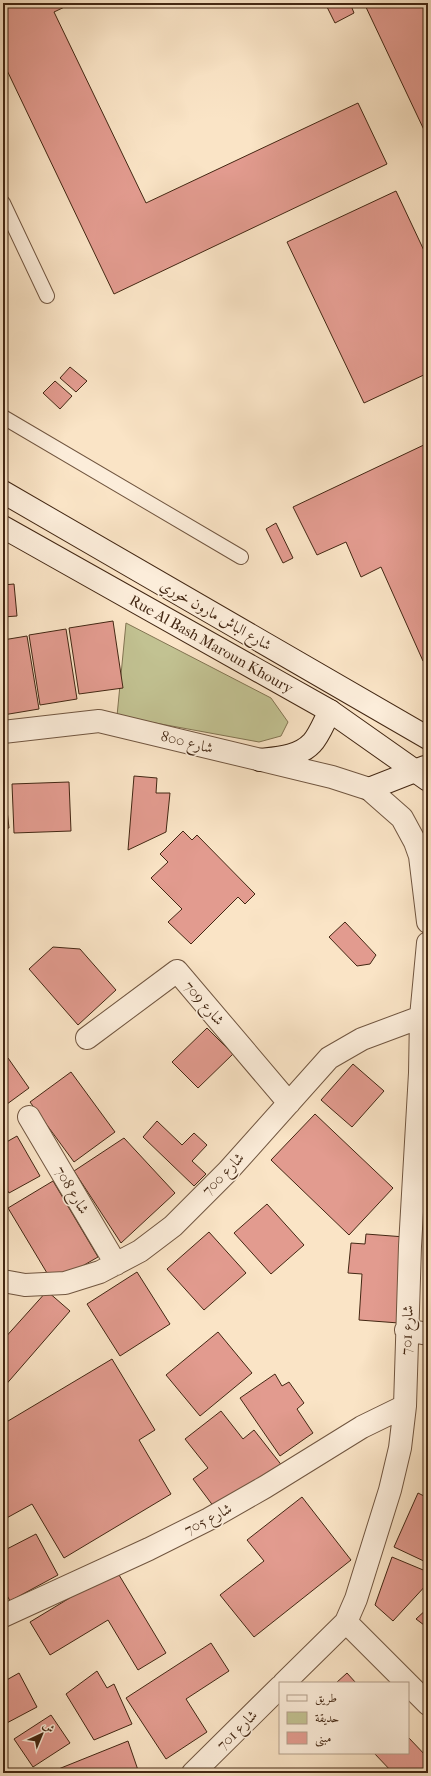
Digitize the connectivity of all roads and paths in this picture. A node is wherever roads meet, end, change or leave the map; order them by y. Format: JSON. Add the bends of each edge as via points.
{"nodes":[{"id":1,"x":3,"y":203,"type":"edge"},
{"id":2,"x":47,"y":296,"type":"dead end"},
{"id":3,"x":3,"y":417,"type":"edge"},
{"id":4,"x":3,"y":492,"type":"edge"},
{"id":5,"x":3,"y":527,"type":"edge"},
{"id":6,"x":241,"y":557,"type":"dead end"},
{"id":7,"x":330,"y":711,"type":"junction"},
{"id":8,"x":3,"y":732,"type":"edge"},
{"id":9,"x":428,"y":738,"type":"edge"},
{"id":10,"x":260,"y":760,"type":"junction"},
{"id":11,"x":424,"y":772,"type":"edge"},
{"id":12,"x":369,"y":789,"type":"junction"},
{"id":13,"x":428,"y":922,"type":"edge"},
{"id":14,"x":428,"y":943,"type":"edge"},
{"id":15,"x":421,"y":1017,"type":"junction"},
{"id":16,"x":87,"y":1038,"type":"dead end"},
{"id":17,"x":289,"y":1102,"type":"junction"},
{"id":18,"x":29,"y":1117,"type":"dead end"},
{"id":19,"x":116,"y":1264,"type":"junction"},
{"id":20,"x":3,"y":1281,"type":"edge"},
{"id":21,"x":406,"y":1330,"type":"junction"},
{"id":22,"x":428,"y":1334,"type":"edge"},
{"id":23,"x":405,"y":1406,"type":"junction"},
{"id":24,"x":3,"y":1616,"type":"edge"},
{"id":25,"x":346,"y":1622,"type":"junction"},
{"id":26,"x":285,"y":1682,"type":"edge"},
{"id":27,"x":405,"y":1682,"type":"edge"},
{"id":28,"x":409,"y":1686,"type":"edge"},
{"id":29,"x":279,"y":1688,"type":"edge"},
{"id":30,"x":428,"y":1704,"type":"edge"},
{"id":31,"x":193,"y":1773,"type":"edge"}],
"edges":[{"from":1,"to":2,"type":"lane"},
{"from":3,"to":6,"type":"lane"},
{"from":4,"to":9,"type":"street","name":"شارع الباش مارون خوري"},
{"from":5,"to":7,"type":"street","name":"Rue Al Bash Maroun Khoury"},
{"from":7,"to":10,"type":"street","via":[[312,743],[300,752]]},
{"from":7,"to":11,"type":"street","name":"Rue Al Bash Maroun Khoury"},
{"from":8,"to":10,"type":"street","name":"800 شارع","via":[[99,721]]},
{"from":10,"to":12,"type":"street","name":"800 شارع","via":[[332,777]]},
{"from":11,"to":12,"type":"street"},
{"from":12,"to":13,"type":"street","via":[[402,818],[415,842],[420,856]]},
{"from":14,"to":15,"type":"street","name":"شارع 701"},
{"from":15,"to":17,"type":"street","name":"شارع 700","via":[[362,1039],[329,1058]]},
{"from":15,"to":21,"type":"street","name":"شارع 701"},
{"from":16,"to":17,"type":"street","name":"شارع 709","via":[[177,971]]},
{"from":17,"to":19,"type":"street","name":"شارع 700","via":[[228,1171],[174,1226],[140,1251]]},
{"from":18,"to":19,"type":"street","name":"شارع 708"},
{"from":19,"to":20,"type":"street","name":"شارع 700","via":[[65,1283],[25,1285]]},
{"from":21,"to":22,"type":"street"},
{"from":21,"to":23,"type":"street","name":"شارع 701"},
{"from":23,"to":24,"type":"street","name":"شارع 705","via":[[362,1427],[209,1519]]},
{"from":23,"to":25,"type":"street","name":"شارع 701","via":[[400,1448],[390,1490],[356,1599]]},
{"from":25,"to":26,"type":"street","name":"شارع 701"},
{"from":25,"to":27,"type":"street"},
{"from":28,"to":30,"type":"street"},
{"from":29,"to":31,"type":"street","name":"شارع 701"}]}
